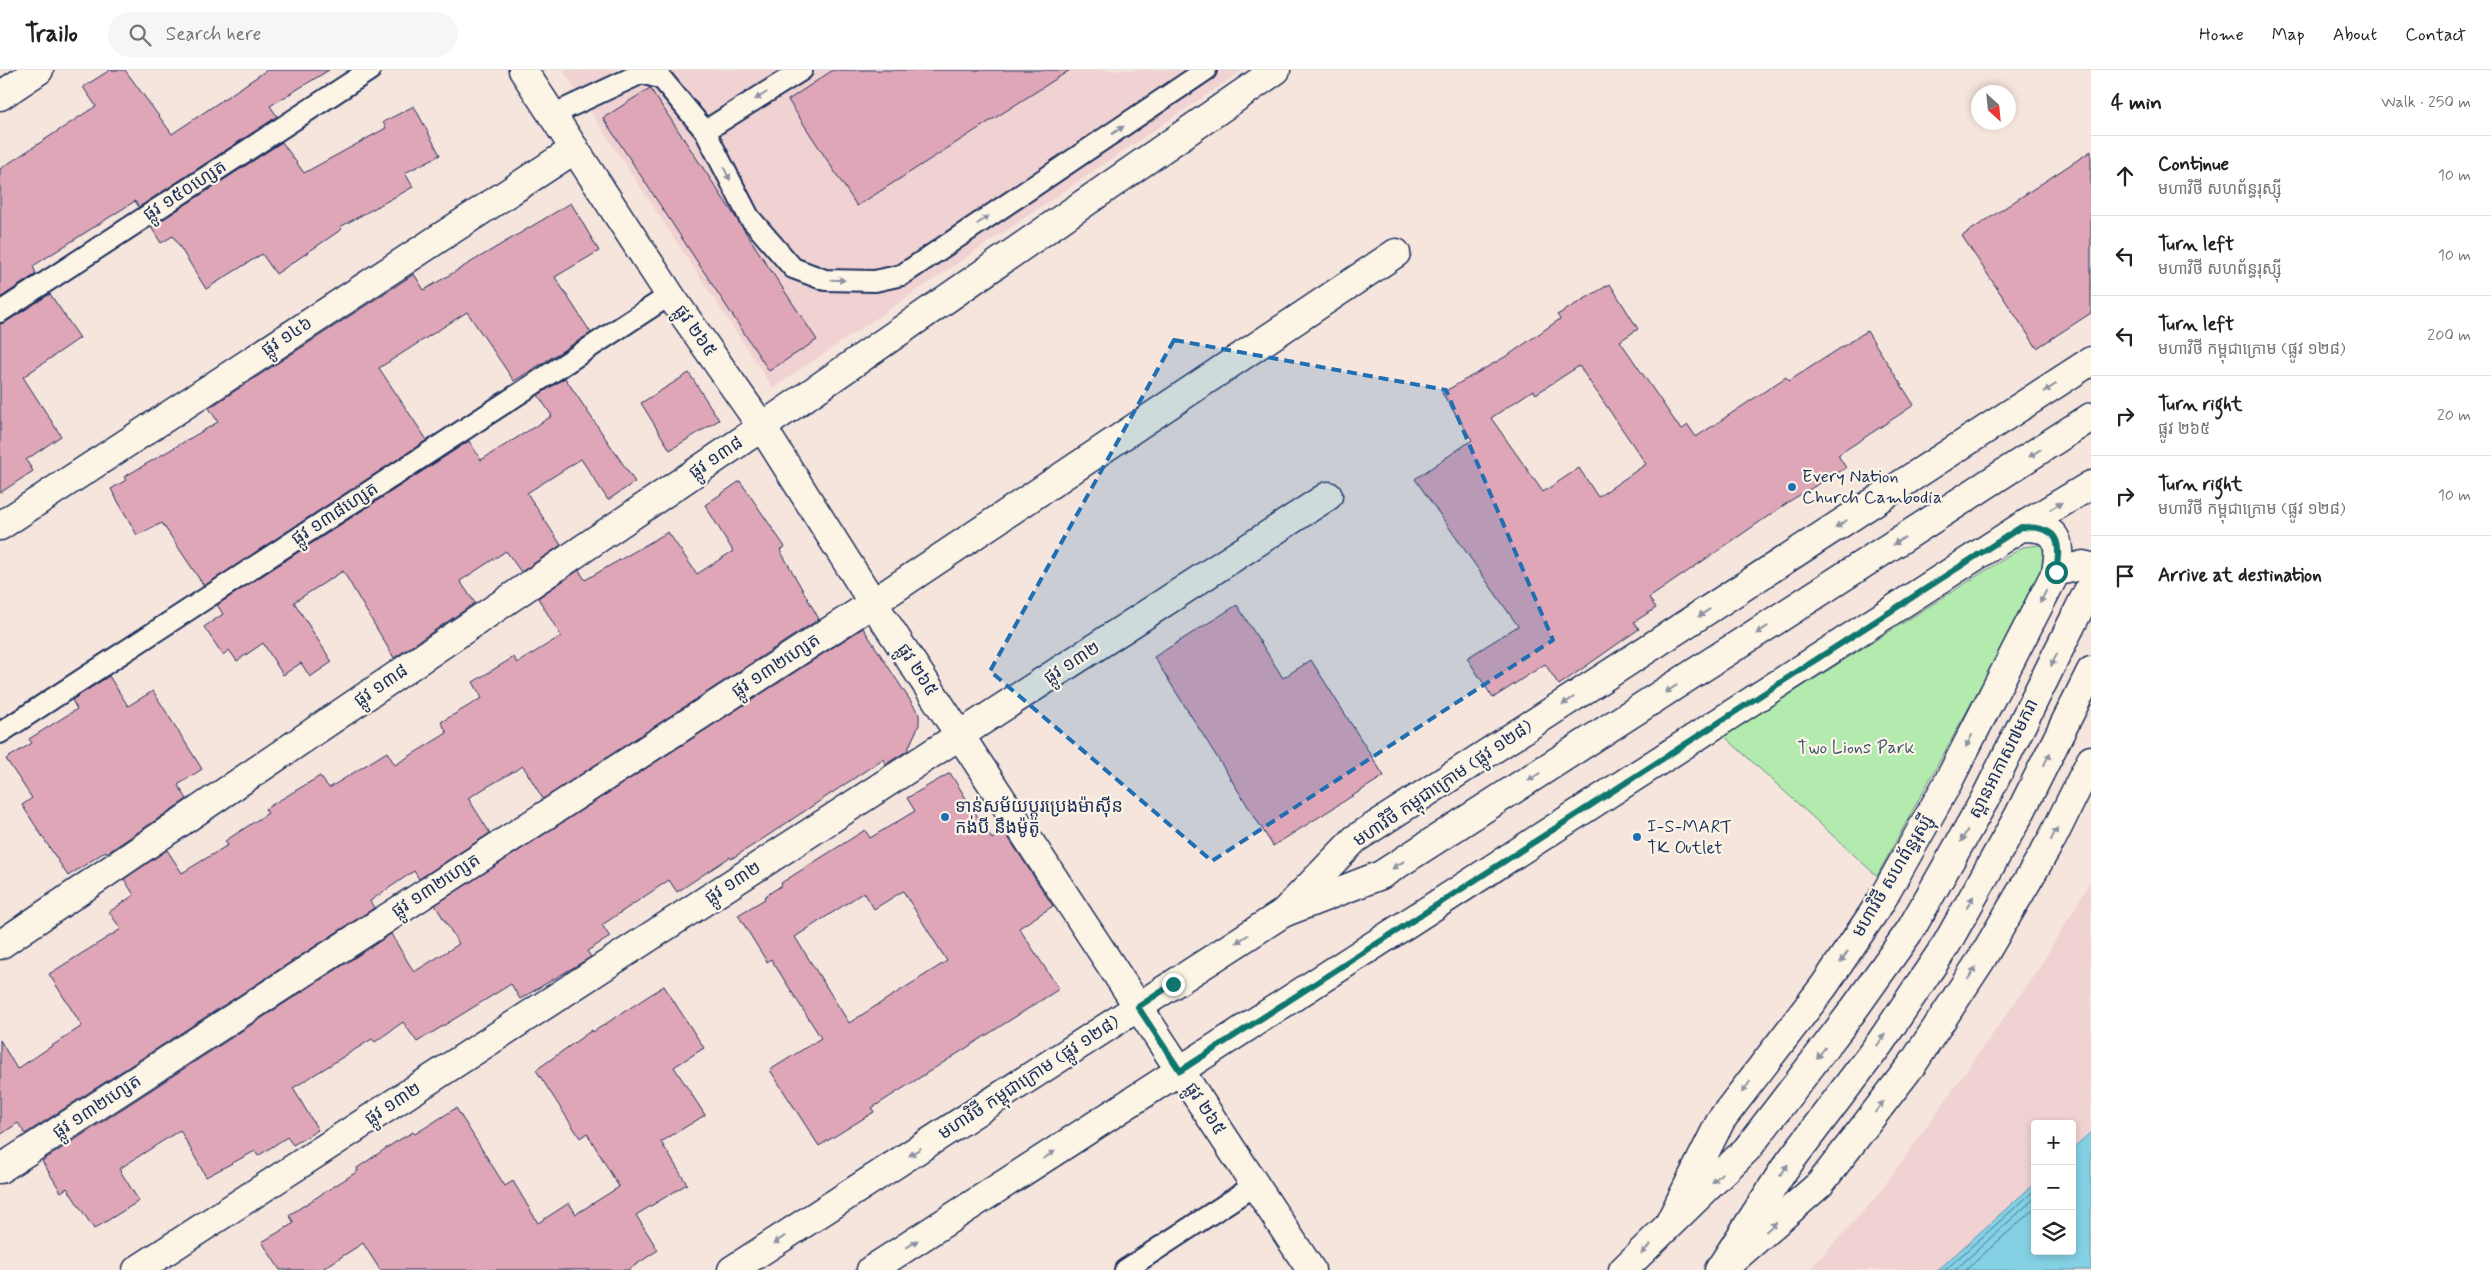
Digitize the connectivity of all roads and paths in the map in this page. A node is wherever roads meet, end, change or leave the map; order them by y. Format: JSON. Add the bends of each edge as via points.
{"nodes":[{"id":1,"x":39,"y":70,"type":"edge"},
{"id":2,"x":370,"y":70,"type":"edge"},
{"id":3,"x":523,"y":70,"type":"edge"},
{"id":4,"x":802,"y":70,"type":"edge"},
{"id":5,"x":1206,"y":70,"type":"edge"},
{"id":6,"x":1276,"y":70,"type":"edge"},
{"id":7,"x":0,"y":96,"type":"edge"},
{"id":8,"x":552,"y":115,"type":"junction"},
{"id":9,"x":705,"y":131,"type":"junction"},
{"id":10,"x":575,"y":149,"type":"junction"},
{"id":11,"x":1396,"y":253,"type":"dead end"},
{"id":12,"x":670,"y":295,"type":"junction"},
{"id":13,"x":0,"y":312,"type":"edge"},
{"id":14,"x":2091,"y":361,"type":"edge"},
{"id":15,"x":2091,"y":417,"type":"edge"},
{"id":16,"x":762,"y":427,"type":"junction"},
{"id":17,"x":2091,"y":485,"type":"edge"},
{"id":18,"x":1328,"y":496,"type":"dead end"},
{"id":19,"x":0,"y":526,"type":"edge"},
{"id":20,"x":2021,"y":527,"type":"junction"},
{"id":21,"x":2091,"y":567,"type":"edge"},
{"id":22,"x":2056,"y":572,"type":"junction"},
{"id":23,"x":2091,"y":585,"type":"edge"},
{"id":24,"x":873,"y":603,"type":"junction"},
{"id":25,"x":2091,"y":671,"type":"edge"},
{"id":26,"x":0,"y":733,"type":"edge"},
{"id":27,"x":960,"y":736,"type":"junction"},
{"id":28,"x":2091,"y":760,"type":"edge"},
{"id":29,"x":1283,"y":913,"type":"junction"},
{"id":30,"x":1911,"y":929,"type":"joint"},
{"id":31,"x":0,"y":945,"type":"edge"},
{"id":32,"x":1138,"y":1007,"type":"junction"},
{"id":33,"x":1180,"y":1071,"type":"junction"},
{"id":34,"x":0,"y":1170,"type":"edge"},
{"id":35,"x":1255,"y":1185,"type":"junction"},
{"id":36,"x":1668,"y":1226,"type":"junction"},
{"id":37,"x":137,"y":1270,"type":"edge"},
{"id":38,"x":732,"y":1270,"type":"edge"},
{"id":39,"x":871,"y":1270,"type":"edge"},
{"id":40,"x":1125,"y":1270,"type":"edge"},
{"id":41,"x":1311,"y":1270,"type":"edge"},
{"id":42,"x":1623,"y":1270,"type":"edge"},
{"id":43,"x":1720,"y":1270,"type":"edge"}],
"edges":[{"from":1,"to":7,"type":"main road"},
{"from":2,"to":13,"type":"lane","name":"ផ្លូវ ១៥០ហ្សេត"},
{"from":3,"to":8,"type":"main road","name":"ផ្លូវ ២៦៥"},
{"from":4,"to":9,"type":"lane","one_way":true},
{"from":9,"to":5,"type":"lane","one_way":true,"via":[[749,217],[793,268],[825,280],[875,281],[902,275]]},
{"from":6,"to":16,"type":"main road","name":"ផ្លូវ ១៣៨"},
{"from":8,"to":9,"type":"lane","via":[[642,73],[662,80]]},
{"from":8,"to":10,"type":"main road","name":"ផ្លូវ ២៦៥"},
{"from":10,"to":12,"type":"main road","name":"ផ្លូវ ២៦៥"},
{"from":10,"to":19,"type":"main road","name":"ផ្លូវ ១៤៦"},
{"from":11,"to":24,"type":"main road","name":"ផ្លូវ ១៣២ហ្សេត"},
{"from":12,"to":16,"type":"main road","name":"ផ្លូវ ២៦៥"},
{"from":12,"to":26,"type":"lane","name":"ផ្លូវ ១៣៨ហ្សេត"},
{"from":14,"to":29,"type":"main road","name":"មហាវិថី កម្ពុជាក្រោម (ផ្លូវ ១២៨)","one_way":true,"via":[[1356,839]]},
{"from":15,"to":29,"type":"main road","one_way":true,"via":[[1381,875]]},
{"from":16,"to":24,"type":"main road","name":"ផ្លូវ ២៦៥"},
{"from":16,"to":31,"type":"main road","name":"ផ្លូវ ១៣៨"},
{"from":20,"to":17,"type":"main road","one_way":true},
{"from":18,"to":27,"type":"main road","name":"ផ្លូវ ១៣២"},
{"from":20,"to":22,"type":"main road","name":"មហាវិថី សហព័ន្ធរុស្ស៊ី","via":[[2041,527],[2054,536],[2060,550]]},
{"from":20,"to":33,"type":"main road"},
{"from":21,"to":22,"type":"main road","via":[[2084,565]]},
{"from":22,"to":36,"type":"main road","name":"មហាវិថី សហព័ន្ធរុស្ស៊ី","one_way":true,"via":[[1946,786],[1880,903],[1824,986],[1721,1120]]},
{"from":23,"to":30,"type":"main road","name":"ស្ពានអាកាស៧មករា","one_way":true,"via":[[1985,799]]},
{"from":24,"to":27,"type":"main road","name":"ផ្លូវ ២៦៥"},
{"from":24,"to":34,"type":"main road","name":"ផ្លូវ ១៣២ហ្សេត"},
{"from":43,"to":25,"type":"main road","one_way":true,"via":[[1785,1168],[1880,1043],[1946,945],[2020,815]]},
{"from":27,"to":32,"type":"main road","name":"ផ្លូវ ២៦៥"},
{"from":27,"to":37,"type":"main road","name":"ផ្លូវ ១៣២"},
{"from":43,"to":28,"type":"main road","one_way":true,"via":[[1820,1184],[1914,1062],[2052,839]]},
{"from":29,"to":32,"type":"main road","name":"មហាវិថី កម្ពុជាក្រោម (ផ្លូវ ១២៨)","one_way":true},
{"from":30,"to":36,"type":"main road","name":"មហាវិថី សហព័ន្ធរុស្ស៊ី","one_way":true,"via":[[1747,1149]]},
{"from":32,"to":33,"type":"main road","name":"ផ្លូវ ២៦៥"},
{"from":32,"to":38,"type":"main road","name":"មហាវិថី កម្ពុជាក្រោម (ផ្លូវ ១២៨)","one_way":true},
{"from":33,"to":35,"type":"main road","name":"ផ្លូវ ២៦៥"},
{"from":39,"to":33,"type":"main road","one_way":true},
{"from":35,"to":40,"type":"lane"},
{"from":35,"to":41,"type":"main road","name":"ផ្លូវ ២៦៥"},
{"from":36,"to":42,"type":"main road","name":"មហាវិថី សហព័ន្ធរុស្ស៊ី","one_way":true}]}
